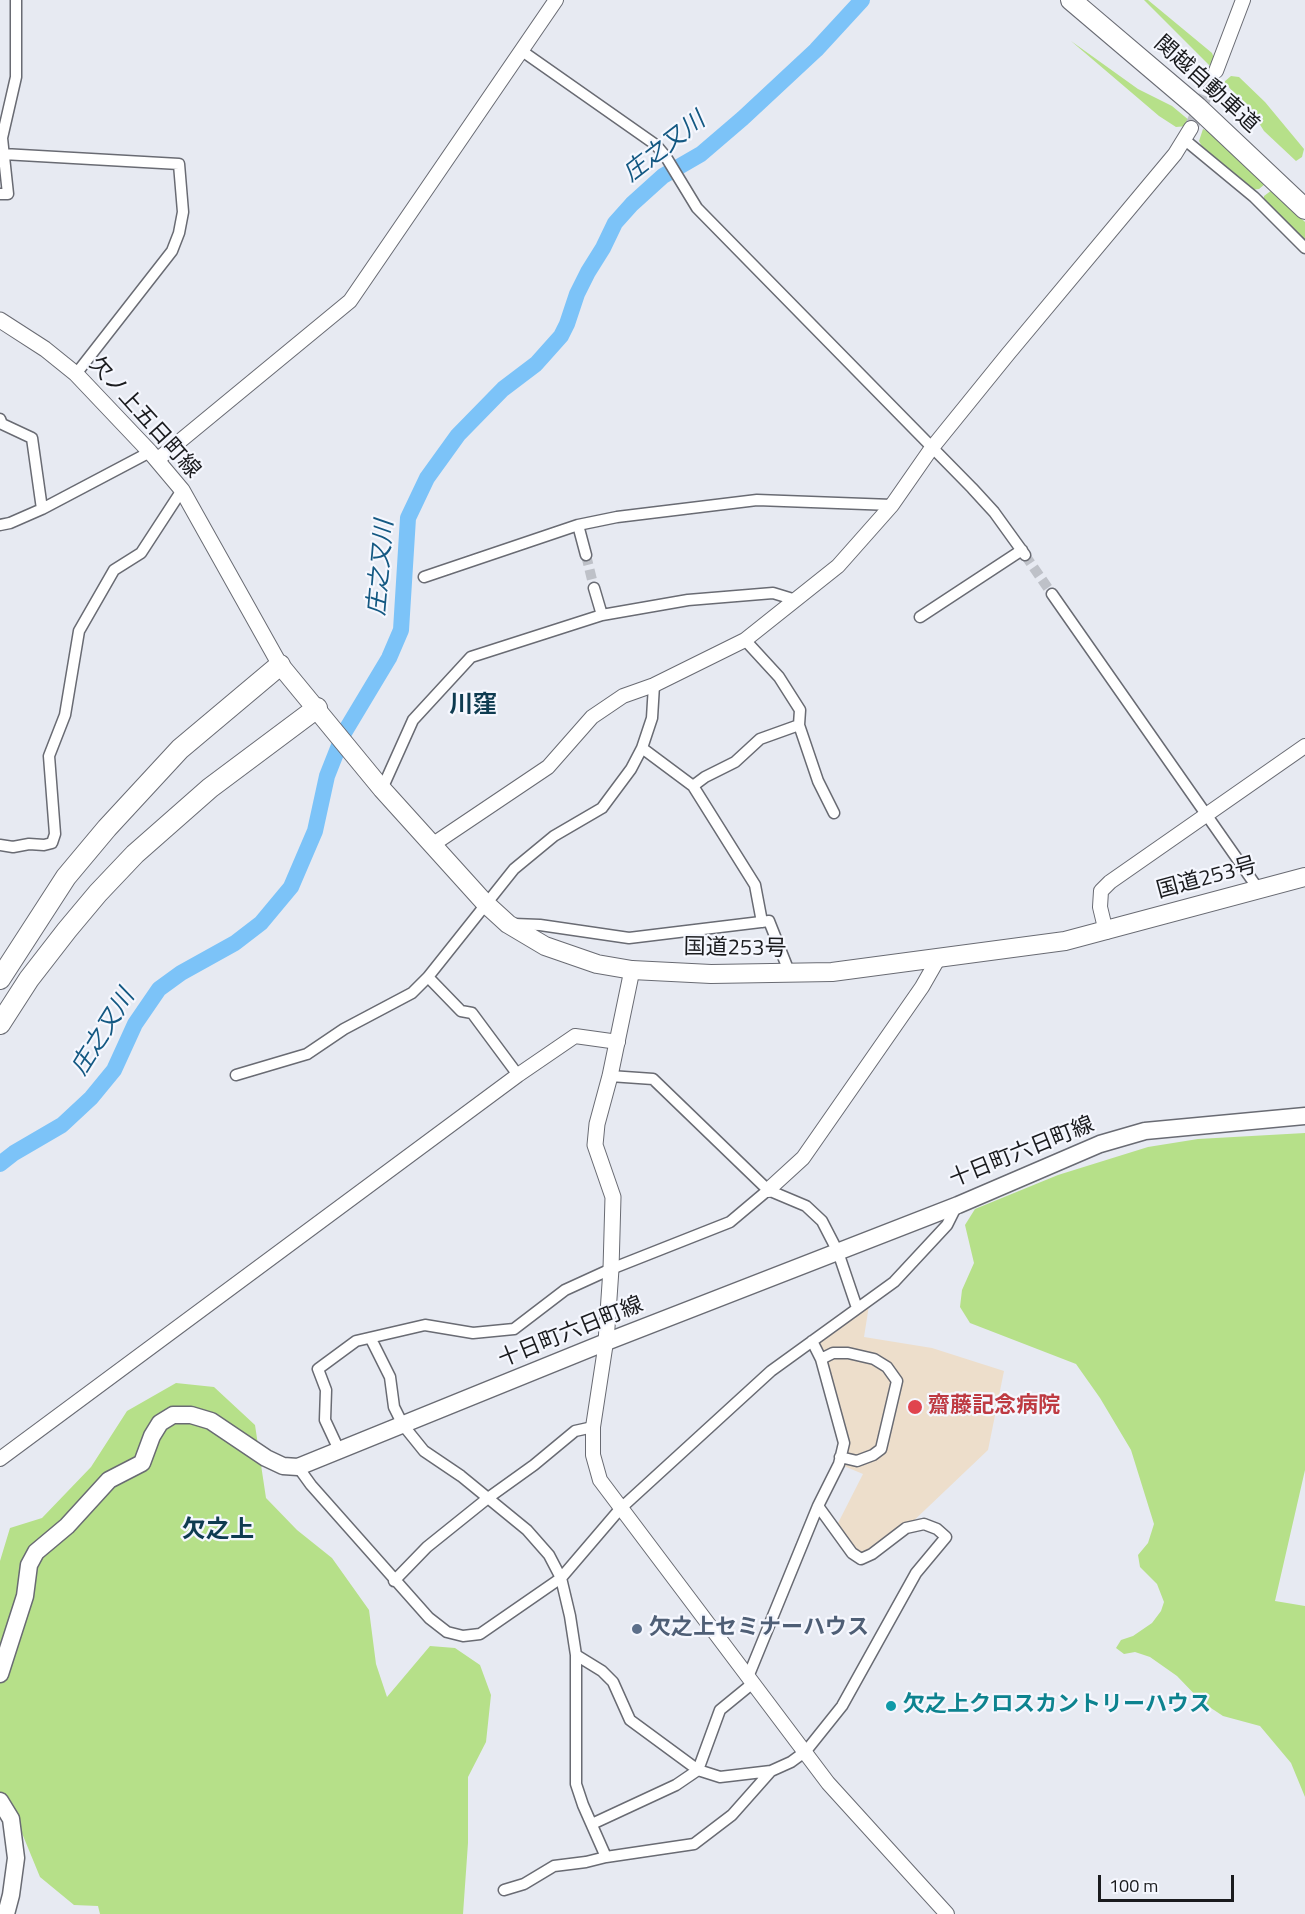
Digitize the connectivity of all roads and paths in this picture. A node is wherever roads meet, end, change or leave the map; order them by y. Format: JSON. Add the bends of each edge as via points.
{"nodes":[{"id":1,"x":16,"y":0,"type":"edge"},
{"id":2,"x":556,"y":0,"type":"edge"},
{"id":3,"x":1071,"y":0,"type":"edge"},
{"id":4,"x":1088,"y":0,"type":"edge"},
{"id":5,"x":1243,"y":0,"type":"edge"},
{"id":6,"x":522,"y":51,"type":"junction"},
{"id":7,"x":1216,"y":71,"type":"tunnel mouth"},
{"id":8,"x":1188,"y":134,"type":"joint"},
{"id":9,"x":3,"y":154,"type":"junction"},
{"id":10,"x":1305,"y":191,"type":"edge"},
{"id":11,"x":0,"y":194,"type":"edge"},
{"id":12,"x":1305,"y":209,"type":"edge"},
{"id":13,"x":1305,"y":248,"type":"edge"},
{"id":14,"x":0,"y":320,"type":"edge"},
{"id":15,"x":75,"y":374,"type":"junction"},
{"id":16,"x":0,"y":419,"type":"edge"},
{"id":17,"x":932,"y":449,"type":"junction"},
{"id":18,"x":154,"y":456,"type":"junction"},
{"id":19,"x":182,"y":490,"type":"junction"},
{"id":20,"x":892,"y":505,"type":"junction"},
{"id":21,"x":42,"y":510,"type":"junction"},
{"id":22,"x":0,"y":525,"type":"edge"},
{"id":23,"x":578,"y":525,"type":"junction"},
{"id":24,"x":586,"y":555,"type":"tunnel mouth"},
{"id":25,"x":424,"y":577,"type":"dead end"},
{"id":26,"x":594,"y":588,"type":"tunnel mouth"},
{"id":27,"x":1053,"y":594,"type":"tunnel mouth"},
{"id":28,"x":796,"y":600,"type":"junction"},
{"id":29,"x":602,"y":615,"type":"junction"},
{"id":30,"x":920,"y":617,"type":"dead end"},
{"id":31,"x":745,"y":640,"type":"junction"},
{"id":32,"x":280,"y":665,"type":"junction"},
{"id":33,"x":654,"y":686,"type":"junction"},
{"id":34,"x":317,"y":708,"type":"junction"},
{"id":35,"x":799,"y":725,"type":"junction"},
{"id":36,"x":1305,"y":746,"type":"edge"},
{"id":37,"x":642,"y":747,"type":"junction"},
{"id":38,"x":693,"y":786,"type":"junction"},
{"id":39,"x":382,"y":789,"type":"junction"},
{"id":40,"x":834,"y":813,"type":"dead end"},
{"id":41,"x":1206,"y":813,"type":"junction"},
{"id":42,"x":0,"y":845,"type":"edge"},
{"id":43,"x":432,"y":845,"type":"junction"},
{"id":44,"x":1305,"y":877,"type":"edge"},
{"id":45,"x":1259,"y":890,"type":"junction"},
{"id":46,"x":485,"y":903,"type":"junction"},
{"id":47,"x":762,"y":922,"type":"junction"},
{"id":48,"x":508,"y":924,"type":"junction"},
{"id":49,"x":1106,"y":932,"type":"junction"},
{"id":50,"x":938,"y":959,"type":"junction"},
{"id":51,"x":632,"y":970,"type":"junction"},
{"id":52,"x":790,"y":974,"type":"junction"},
{"id":53,"x":428,"y":977,"type":"junction"},
{"id":54,"x":0,"y":979,"type":"edge"},
{"id":55,"x":0,"y":1024,"type":"edge"},
{"id":56,"x":618,"y":1042,"type":"junction"},
{"id":57,"x":236,"y":1075,"type":"dead end"},
{"id":58,"x":518,"y":1075,"type":"junction"},
{"id":59,"x":610,"y":1076,"type":"junction"},
{"id":60,"x":1305,"y":1116,"type":"edge"},
{"id":61,"x":768,"y":1190,"type":"junction"},
{"id":62,"x":958,"y":1205,"type":"junction"},
{"id":63,"x":838,"y":1252,"type":"junction"},
{"id":64,"x":611,"y":1269,"type":"junction"},
{"id":65,"x":858,"y":1308,"type":"junction"},
{"id":66,"x":371,"y":1339,"type":"junction"},
{"id":67,"x":812,"y":1341,"type":"junction"},
{"id":68,"x":606,"y":1342,"type":"junction"},
{"id":69,"x":821,"y":1359,"type":"junction"},
{"id":70,"x":403,"y":1425,"type":"junction"},
{"id":71,"x":593,"y":1427,"type":"junction"},
{"id":72,"x":339,"y":1450,"type":"junction"},
{"id":73,"x":840,"y":1457,"type":"junction"},
{"id":74,"x":0,"y":1460,"type":"edge"},
{"id":75,"x":298,"y":1467,"type":"junction"},
{"id":76,"x":489,"y":1498,"type":"junction"},
{"id":77,"x":818,"y":1506,"type":"junction"},
{"id":78,"x":620,"y":1509,"type":"junction"},
{"id":79,"x":561,"y":1578,"type":"junction"},
{"id":80,"x":394,"y":1581,"type":"junction"},
{"id":81,"x":576,"y":1656,"type":"junction"},
{"id":82,"x":0,"y":1674,"type":"edge"},
{"id":83,"x":751,"y":1680,"type":"junction"},
{"id":84,"x":806,"y":1751,"type":"junction"},
{"id":85,"x":698,"y":1770,"type":"junction"},
{"id":86,"x":771,"y":1771,"type":"junction"},
{"id":87,"x":0,"y":1801,"type":"edge"},
{"id":88,"x":592,"y":1824,"type":"junction"},
{"id":89,"x":606,"y":1857,"type":"junction"},
{"id":90,"x":504,"y":1890,"type":"dead end"},
{"id":91,"x":6,"y":1914,"type":"edge"},
{"id":92,"x":947,"y":1914,"type":"edge"}],
"edges":[{"from":1,"to":9,"type":"street","via":[[16,77],[2,138]]},
{"from":2,"to":6,"type":"street"},
{"from":3,"to":12,"type":"highway","name":"関越自動車道","via":[[1197,107]]},
{"from":4,"to":10,"type":"highway","name":"関越自動車道","via":[[1196,91]]},
{"from":5,"to":7,"type":"street"},
{"from":6,"to":17,"type":"street","via":[[657,145],[697,208]]},
{"from":6,"to":18,"type":"street","via":[[350,301]]},
{"from":8,"to":13,"type":"street"},
{"from":8,"to":17,"type":"street"},
{"from":9,"to":11,"type":"street","via":[[8,194]]},
{"from":9,"to":15,"type":"street","via":[[179,164],[183,212],[172,250]]},
{"from":14,"to":15,"type":"main road","name":"欠ノ上五日町線"},
{"from":15,"to":18,"type":"main road","name":"欠ノ上五日町線"},
{"from":16,"to":21,"type":"street","via":[[2,424],[32,438]]},
{"from":17,"to":20,"type":"street"},
{"from":17,"to":30,"type":"street","via":[[994,512],[1024,553]]},
{"from":18,"to":19,"type":"main road","name":"欠ノ上五日町線"},
{"from":18,"to":21,"type":"street"},
{"from":19,"to":32,"type":"main road","name":"欠ノ上五日町線"},
{"from":19,"to":42,"type":"street","via":[[141,553],[114,570],[79,631],[65,715],[50,756],[55,834],[52,843]]},
{"from":20,"to":23,"type":"street","via":[[757,500]]},
{"from":20,"to":28,"type":"street","via":[[838,566]]},
{"from":21,"to":22,"type":"street"},
{"from":23,"to":24,"type":"street"},
{"from":23,"to":25,"type":"street"},
{"from":26,"to":29,"type":"street"},
{"from":27,"to":41,"type":"street"},
{"from":28,"to":29,"type":"street","via":[[773,593],[688,600]]},
{"from":28,"to":31,"type":"street"},
{"from":29,"to":39,"type":"street","via":[[471,657],[413,720]]},
{"from":31,"to":33,"type":"street"},
{"from":31,"to":35,"type":"street","via":[[779,677],[800,710]]},
{"from":32,"to":34,"type":"highway","name":"国道253号"},
{"from":32,"to":54,"type":"highway","via":[[180,749],[107,828],[66,877]]},
{"from":33,"to":37,"type":"street","via":[[652,718]]},
{"from":33,"to":43,"type":"street","via":[[623,696],[592,717],[548,766]]},
{"from":34,"to":39,"type":"highway","name":"国道253号"},
{"from":34,"to":55,"type":"highway","via":[[210,788],[135,854],[67,930]]},
{"from":35,"to":38,"type":"street","via":[[760,739],[735,762]]},
{"from":35,"to":40,"type":"street","via":[[818,781]]},
{"from":36,"to":41,"type":"street"},
{"from":37,"to":38,"type":"street"},
{"from":37,"to":46,"type":"street","via":[[631,770],[602,808],[555,836],[514,869]]},
{"from":38,"to":47,"type":"street","via":[[755,885]]},
{"from":39,"to":43,"type":"highway","name":"国道253号"},
{"from":41,"to":45,"type":"street"},
{"from":41,"to":49,"type":"street","via":[[1101,891]]},
{"from":43,"to":46,"type":"highway","name":"国道253号"},
{"from":44,"to":45,"type":"highway","name":"国道253号"},
{"from":45,"to":49,"type":"highway","name":"国道253号"},
{"from":46,"to":48,"type":"highway","name":"国道253号"},
{"from":46,"to":53,"type":"street"},
{"from":47,"to":48,"type":"street","via":[[629,938]]},
{"from":47,"to":52,"type":"street","via":[[769,921]]},
{"from":48,"to":51,"type":"highway","name":"国道253号","via":[[545,946],[597,964]]},
{"from":49,"to":50,"type":"highway","name":"国道253号"},
{"from":50,"to":52,"type":"highway","name":"国道253号"},
{"from":50,"to":61,"type":"street","via":[[803,1158]]},
{"from":51,"to":52,"type":"highway","name":"国道253号"},
{"from":51,"to":56,"type":"main road"},
{"from":53,"to":57,"type":"street","via":[[412,993],[344,1029],[307,1054]]},
{"from":53,"to":58,"type":"street","via":[[461,1011],[472,1013]]},
{"from":56,"to":58,"type":"street","via":[[575,1036]]},
{"from":56,"to":59,"type":"main road"},
{"from":58,"to":74,"type":"street"},
{"from":59,"to":61,"type":"street","via":[[653,1079]]},
{"from":59,"to":64,"type":"main road","via":[[595,1145],[613,1197]]},
{"from":60,"to":62,"type":"main road","name":"十日町六日町線","via":[[1145,1131],[1100,1144]]},
{"from":61,"to":63,"type":"street","via":[[806,1206],[822,1221]]},
{"from":61,"to":64,"type":"street","via":[[729,1222]]},
{"from":62,"to":63,"type":"main road","name":"十日町六日町線"},
{"from":62,"to":65,"type":"street","via":[[947,1225],[894,1282]]},
{"from":63,"to":65,"type":"street"},
{"from":63,"to":68,"type":"main road","name":"十日町六日町線"},
{"from":64,"to":66,"type":"street","via":[[565,1290],[514,1329],[473,1334],[425,1325]]},
{"from":64,"to":68,"type":"main road"},
{"from":65,"to":67,"type":"street"},
{"from":66,"to":70,"type":"street","via":[[390,1377],[394,1407]]},
{"from":66,"to":72,"type":"street","via":[[356,1341],[318,1369],[326,1390],[325,1420]]},
{"from":67,"to":69,"type":"street"},
{"from":67,"to":78,"type":"street","via":[[771,1371]]},
{"from":68,"to":70,"type":"main road","name":"十日町六日町線"},
{"from":68,"to":71,"type":"street"},
{"from":69,"to":73,"type":"street","via":[[844,1443]]},
{"from":69,"to":73,"type":"street","via":[[833,1353],[848,1353],[874,1359],[887,1367],[897,1382],[881,1449],[857,1461]]},
{"from":70,"to":72,"type":"main road","name":"十日町六日町線"},
{"from":70,"to":76,"type":"street","via":[[424,1451]]},
{"from":71,"to":76,"type":"street","via":[[575,1431]]},
{"from":71,"to":78,"type":"street","via":[[593,1455],[600,1480]]},
{"from":72,"to":75,"type":"main road","name":"十日町六日町線"},
{"from":73,"to":77,"type":"street"},
{"from":75,"to":80,"type":"street"},
{"from":75,"to":82,"type":"main road","via":[[283,1466],[266,1458],[212,1421],[174,1415],[160,1423],[142,1463],[109,1480],[67,1526],[36,1552],[29,1565],[25,1596]]},
{"from":76,"to":79,"type":"street","via":[[527,1530],[549,1555]]},
{"from":76,"to":80,"type":"street","via":[[427,1547]]},
{"from":77,"to":83,"type":"street"},
{"from":77,"to":84,"type":"street","via":[[852,1553],[861,1559],[906,1528],[924,1524],[946,1537],[916,1573],[842,1706]]},
{"from":78,"to":79,"type":"street"},
{"from":78,"to":83,"type":"street"},
{"from":79,"to":80,"type":"street","via":[[492,1627],[480,1634],[463,1636],[438,1625]]},
{"from":79,"to":81,"type":"street"},
{"from":81,"to":85,"type":"street","via":[[613,1682],[630,1720]]},
{"from":81,"to":88,"type":"street","via":[[576,1784]]},
{"from":83,"to":84,"type":"street"},
{"from":83,"to":85,"type":"street","via":[[720,1710]]},
{"from":84,"to":86,"type":"street"},
{"from":84,"to":92,"type":"street","via":[[828,1783]]},
{"from":85,"to":86,"type":"street","via":[[720,1777]]},
{"from":85,"to":88,"type":"street","via":[[676,1785]]},
{"from":86,"to":89,"type":"street","via":[[732,1815],[694,1844]]},
{"from":87,"to":91,"type":"main road","via":[[10,1819],[16,1858]]},
{"from":88,"to":89,"type":"street"},
{"from":89,"to":90,"type":"street","via":[[554,1866],[524,1884]]}]}
